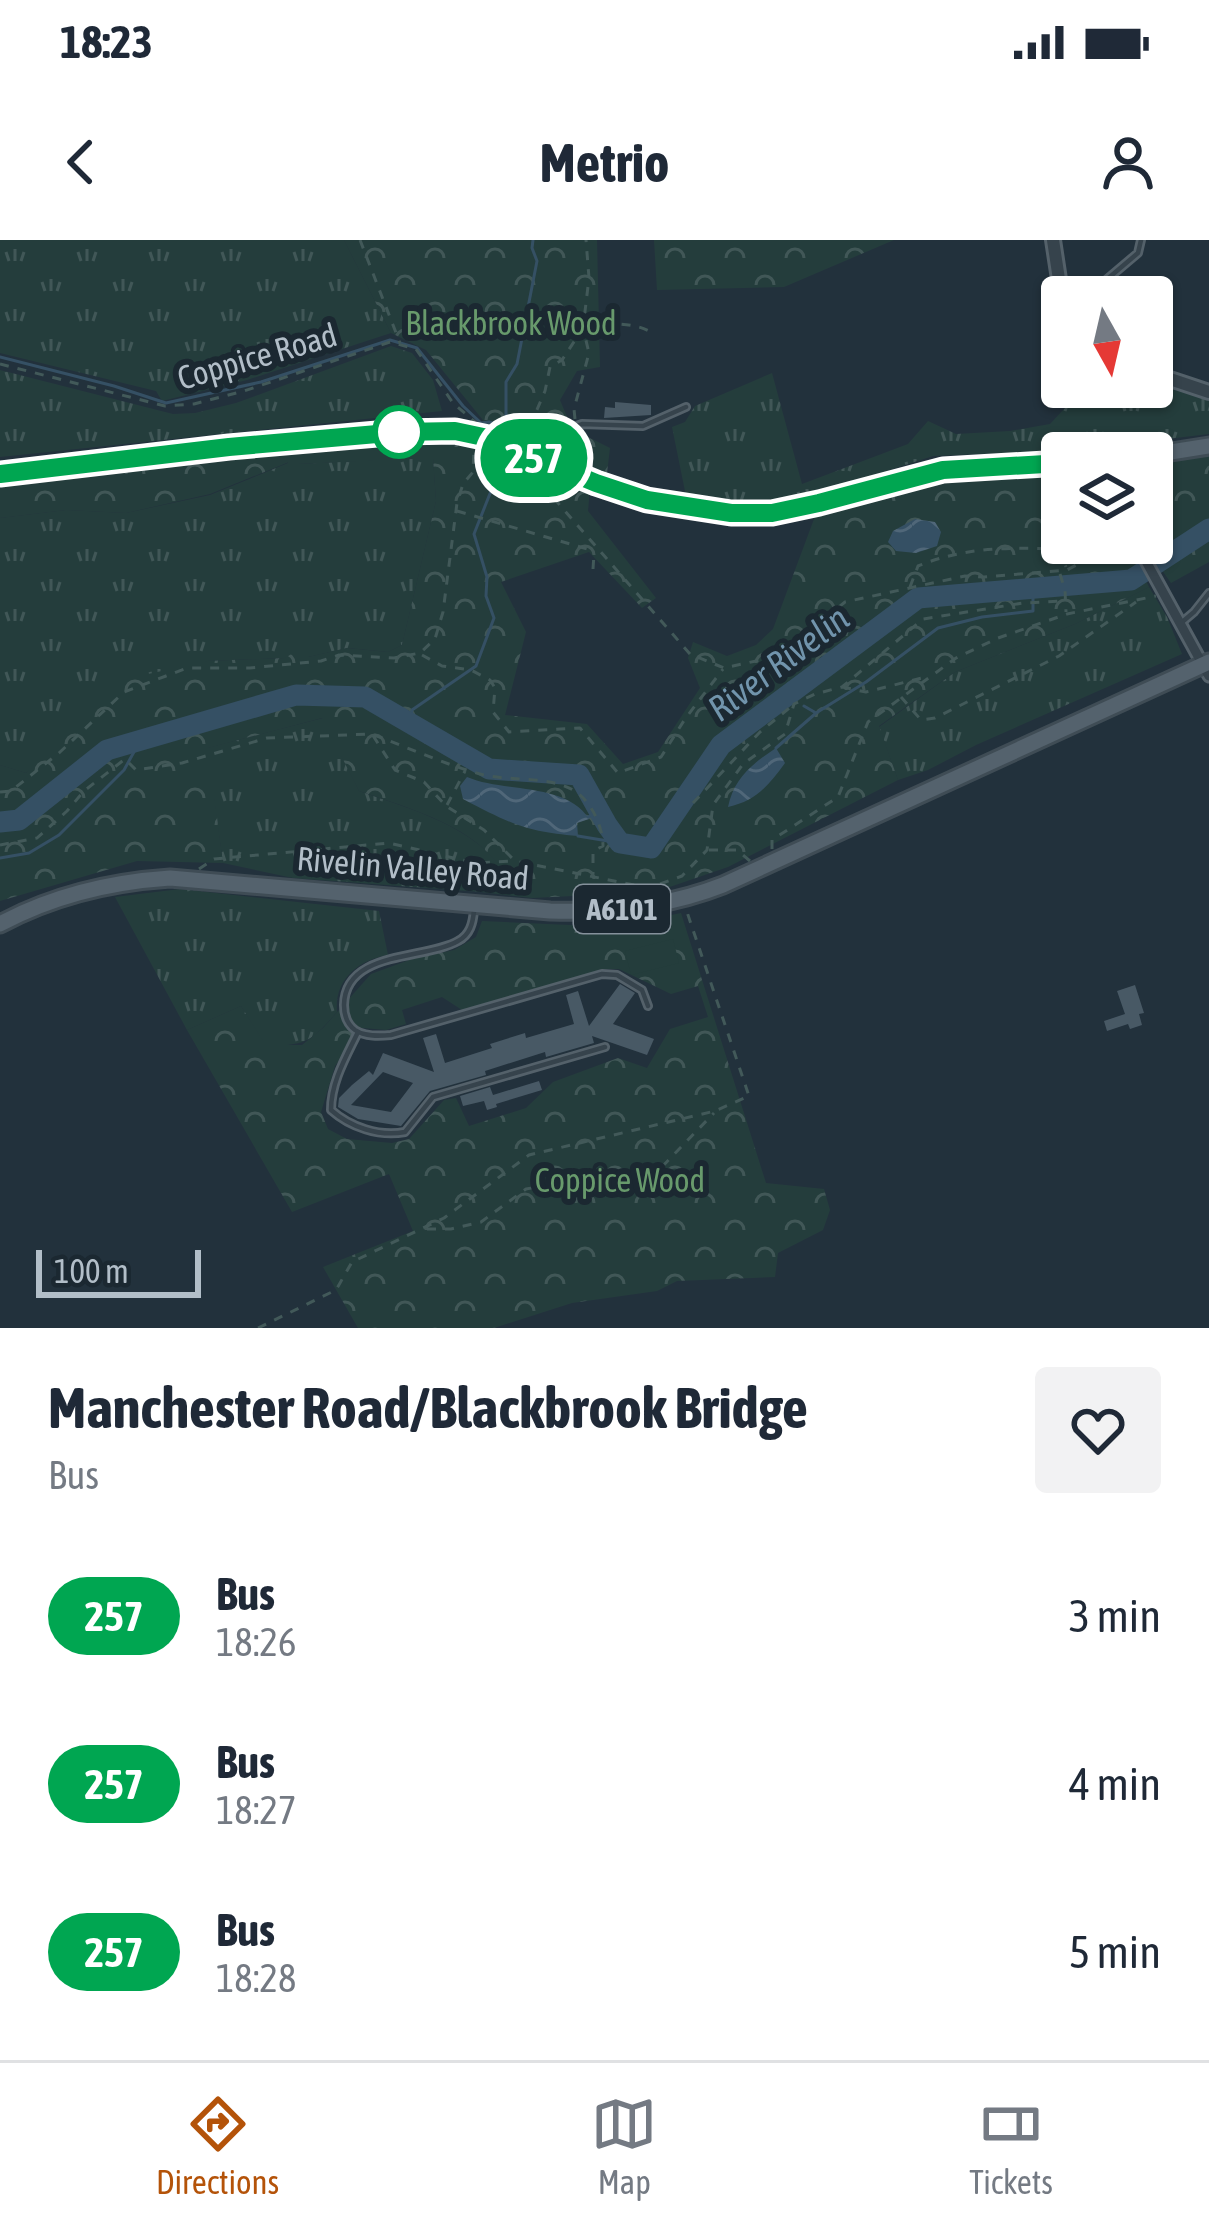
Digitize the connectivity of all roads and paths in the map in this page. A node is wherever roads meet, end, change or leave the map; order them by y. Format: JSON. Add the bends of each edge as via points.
{"nodes":[{"id":1,"x":360,"y":240,"type":"edge"},
{"id":2,"x":586,"y":240,"type":"edge"},
{"id":3,"x":1053,"y":240,"type":"edge"},
{"id":4,"x":1141,"y":240,"type":"edge"},
{"id":5,"x":1058,"y":276,"type":"edge"},
{"id":6,"x":1111,"y":276,"type":"edge"},
{"id":7,"x":584,"y":319,"type":"junction"},
{"id":8,"x":583,"y":328,"type":"junction"},
{"id":9,"x":649,"y":331,"type":"dead end"},
{"id":10,"x":400,"y":345,"type":"junction"},
{"id":11,"x":0,"y":364,"type":"edge"},
{"id":12,"x":1173,"y":380,"type":"edge"},
{"id":13,"x":1209,"y":392,"type":"edge"},
{"id":14,"x":686,"y":407,"type":"dead end"},
{"id":15,"x":576,"y":426,"type":"junction"},
{"id":16,"x":481,"y":433,"type":"junction"},
{"id":17,"x":527,"y":433,"type":"junction"},
{"id":18,"x":1209,"y":446,"type":"edge"},
{"id":19,"x":550,"y":447,"type":"junction"},
{"id":20,"x":1173,"y":452,"type":"edge"},
{"id":21,"x":533,"y":458,"type":"junction"},
{"id":22,"x":1041,"y":464,"type":"edge"},
{"id":23,"x":0,"y":474,"type":"edge"},
{"id":24,"x":456,"y":511,"type":"junction"},
{"id":25,"x":595,"y":548,"type":"junction"},
{"id":26,"x":1078,"y":564,"type":"edge"},
{"id":27,"x":1148,"y":564,"type":"edge"},
{"id":28,"x":593,"y":569,"type":"dead end"},
{"id":29,"x":1067,"y":570,"type":"junction"},
{"id":30,"x":1059,"y":572,"type":"junction"},
{"id":31,"x":909,"y":588,"type":"junction"},
{"id":32,"x":1209,"y":592,"type":"edge"},
{"id":33,"x":1165,"y":594,"type":"junction"},
{"id":34,"x":1065,"y":601,"type":"junction"},
{"id":35,"x":1137,"y":601,"type":"junction"},
{"id":36,"x":1067,"y":614,"type":"junction"},
{"id":37,"x":1181,"y":623,"type":"junction"},
{"id":38,"x":420,"y":653,"type":"junction"},
{"id":39,"x":724,"y":668,"type":"junction"},
{"id":40,"x":1206,"y":668,"type":"edge"},
{"id":41,"x":927,"y":676,"type":"junction"},
{"id":42,"x":842,"y":687,"type":"junction"},
{"id":43,"x":901,"y":697,"type":"junction"},
{"id":44,"x":794,"y":704,"type":"junction"},
{"id":45,"x":372,"y":734,"type":"junction"},
{"id":46,"x":467,"y":769,"type":"junction"},
{"id":47,"x":0,"y":792,"type":"edge"},
{"id":48,"x":693,"y":803,"type":"dead end"},
{"id":49,"x":446,"y":806,"type":"junction"},
{"id":50,"x":0,"y":845,"type":"edge"},
{"id":51,"x":336,"y":848,"type":"junction"},
{"id":52,"x":707,"y":850,"type":"junction"},
{"id":53,"x":515,"y":861,"type":"junction"},
{"id":54,"x":765,"y":866,"type":"junction"},
{"id":55,"x":593,"y":877,"type":"junction"},
{"id":56,"x":185,"y":878,"type":"junction"},
{"id":57,"x":335,"y":892,"type":"junction"},
{"id":58,"x":682,"y":899,"type":"junction"},
{"id":59,"x":475,"y":904,"type":"junction"},
{"id":60,"x":0,"y":924,"type":"edge"},
{"id":61,"x":648,"y":1006,"type":"dead end"},
{"id":62,"x":358,"y":1032,"type":"junction"},
{"id":63,"x":605,"y":1047,"type":"dead end"},
{"id":64,"x":715,"y":1112,"type":"junction"},
{"id":65,"x":421,"y":1229,"type":"junction"},
{"id":66,"x":258,"y":1328,"type":"edge"}],
"edges":[{"from":1,"to":10,"type":"path"},
{"from":2,"to":7,"type":"path"},
{"from":3,"to":5,"type":"street"},
{"from":4,"to":6,"type":"lane","via":[[1138,253]]},
{"from":7,"to":8,"type":"path"},
{"from":7,"to":9,"type":"path"},
{"from":8,"to":15,"type":"path","via":[[590,353]]},
{"from":8,"to":17,"type":"path","via":[[550,368]]},
{"from":10,"to":11,"type":"path","name":"Coppice Road","via":[[165,406]]},
{"from":10,"to":16,"type":"path","via":[[416,350]]},
{"from":12,"to":13,"type":"street"},
{"from":14,"to":15,"type":"lane","via":[[644,425]]},
{"from":15,"to":19,"type":"lane"},
{"from":16,"to":17,"type":"path","via":[[487,425]]},
{"from":16,"to":21,"type":"main road"},
{"from":16,"to":23,"type":"main road","via":[[400,432]]},
{"from":16,"to":24,"type":"path"},
{"from":17,"to":19,"type":"path"},
{"from":18,"to":20,"type":"main road"},
{"from":19,"to":21,"type":"lane"},
{"from":21,"to":22,"type":"main road","via":[[647,500],[731,513],[787,510],[943,470]]},
{"from":21,"to":25,"type":"path","via":[[527,467]]},
{"from":24,"to":25,"type":"path"},
{"from":24,"to":38,"type":"path","via":[[443,612],[435,639]]},
{"from":25,"to":28,"type":"path"},
{"from":25,"to":39,"type":"path","via":[[690,654]]},
{"from":26,"to":29,"type":"path"},
{"from":27,"to":33,"type":"street"},
{"from":29,"to":30,"type":"path"},
{"from":29,"to":31,"type":"path","via":[[1052,548],[1006,547],[918,566]]},
{"from":30,"to":31,"type":"path"},
{"from":30,"to":34,"type":"path"},
{"from":31,"to":39,"type":"path","via":[[845,602],[783,655]]},
{"from":32,"to":37,"type":"lane"},
{"from":33,"to":35,"type":"path"},
{"from":33,"to":37,"type":"street"},
{"from":34,"to":36,"type":"path"},
{"from":34,"to":42,"type":"path","via":[[923,619]]},
{"from":35,"to":36,"type":"path"},
{"from":35,"to":43,"type":"path","via":[[1059,656],[935,718],[921,720]]},
{"from":36,"to":41,"type":"path"},
{"from":37,"to":40,"type":"street"},
{"from":38,"to":39,"type":"path","via":[[490,680],[494,712],[509,732],[580,728],[618,773],[661,757]]},
{"from":38,"to":47,"type":"path","via":[[187,668],[124,692],[59,753]]},
{"from":40,"to":54,"type":"main road","name":"Rivelin Valley Road","number":"A6101"},
{"from":41,"to":42,"type":"path","via":[[866,692]]},
{"from":41,"to":43,"type":"path"},
{"from":42,"to":44,"type":"path"},
{"from":43,"to":54,"type":"path","via":[[868,722],[838,797],[772,840]]},
{"from":44,"to":48,"type":"path"},
{"from":44,"to":52,"type":"path","via":[[784,734],[743,764],[713,805]]},
{"from":45,"to":46,"type":"path"},
{"from":45,"to":49,"type":"path","via":[[394,770],[424,782]]},
{"from":45,"to":50,"type":"path","via":[[267,738],[136,770],[125,759],[37,838]]},
{"from":46,"to":49,"type":"path"},
{"from":46,"to":55,"type":"path","via":[[575,791],[603,837],[593,851]]},
{"from":49,"to":53,"type":"path"},
{"from":51,"to":53,"type":"path","via":[[389,844],[476,863]]},
{"from":51,"to":56,"type":"path","via":[[214,859]]},
{"from":51,"to":57,"type":"path"},
{"from":52,"to":54,"type":"path","via":[[737,850]]},
{"from":52,"to":55,"type":"path","via":[[682,876],[649,888]]},
{"from":53,"to":55,"type":"path"},
{"from":54,"to":58,"type":"main road","name":"Rivelin Valley Road","number":"A6101"},
{"from":56,"to":57,"type":"main road","name":"Rivelin Valley Road","number":"A6101"},
{"from":56,"to":60,"type":"main road","name":"Rivelin Valley Road","number":"A6101","via":[[91,890]]},
{"from":57,"to":59,"type":"main road","name":"Rivelin Valley Road","number":"A6101"},
{"from":58,"to":59,"type":"main road","name":"Rivelin Valley Road","number":"A6101","via":[[581,912]]},
{"from":58,"to":64,"type":"path","via":[[749,1096]]},
{"from":59,"to":62,"type":"lane","via":[[459,941],[377,964],[353,979],[345,1013]]},
{"from":61,"to":62,"type":"lane","via":[[642,990],[602,974],[391,1035]]},
{"from":62,"to":63,"type":"lane","via":[[331,1110],[392,1135],[405,1132],[433,1097]]},
{"from":64,"to":65,"type":"path","via":[[529,1155]]},
{"from":64,"to":65,"type":"path","via":[[656,1174],[526,1189],[481,1222]]},
{"from":65,"to":66,"type":"path","via":[[352,1262],[336,1290]]}]}
